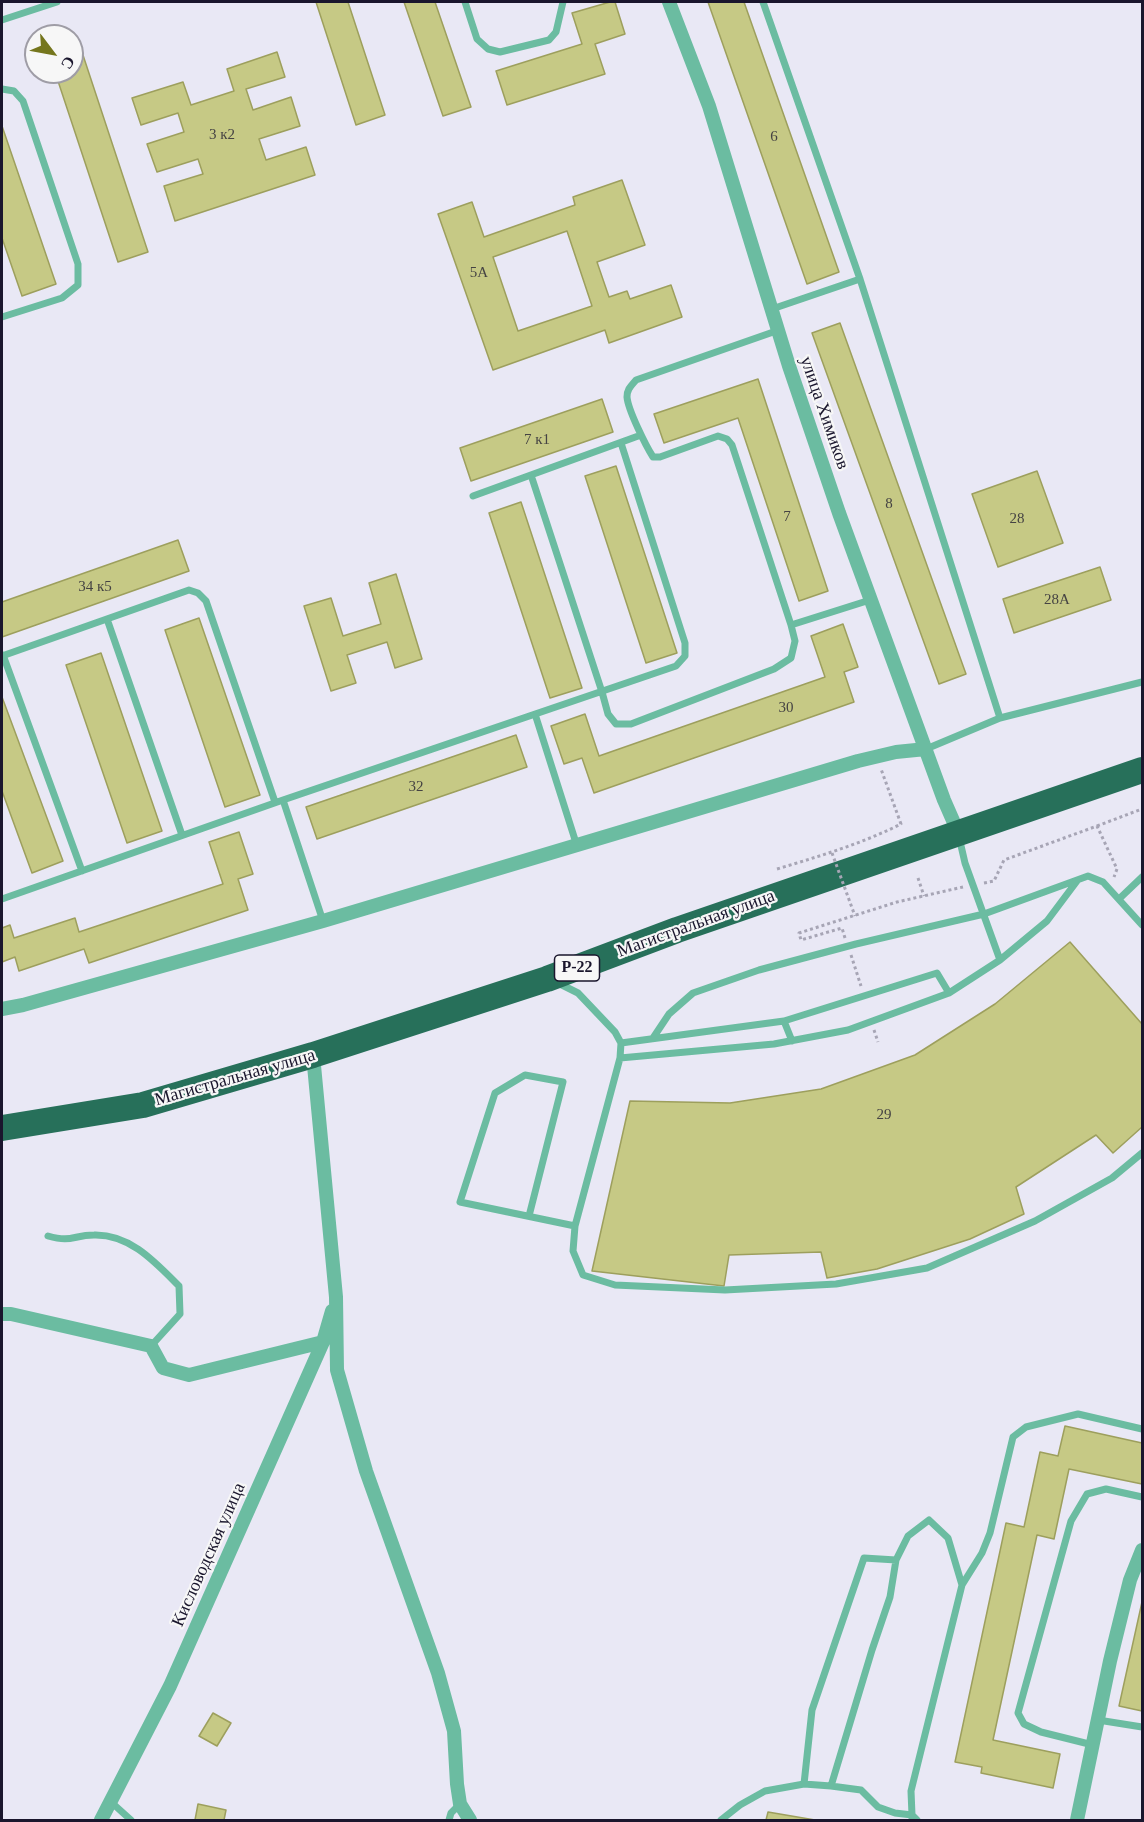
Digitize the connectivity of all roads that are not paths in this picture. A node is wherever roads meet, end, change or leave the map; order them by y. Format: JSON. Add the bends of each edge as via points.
{"nodes":[{"id":1,"x":57,"y":2,"type":"edge"},
{"id":2,"x":465,"y":2,"type":"edge"},
{"id":3,"x":563,"y":2,"type":"edge"},
{"id":4,"x":669,"y":2,"type":"edge"},
{"id":5,"x":763,"y":2,"type":"edge"},
{"id":6,"x":2,"y":20,"type":"edge"},
{"id":7,"x":2,"y":89,"type":"edge"},
{"id":8,"x":860,"y":279,"type":"junction"},
{"id":9,"x":772,"y":309,"type":"junction"},
{"id":10,"x":2,"y":315,"type":"edge"},
{"id":11,"x":779,"y":330,"type":"junction"},
{"id":12,"x":642,"y":435,"type":"junction"},
{"id":13,"x":621,"y":443,"type":"junction"},
{"id":14,"x":531,"y":475,"type":"junction"},
{"id":15,"x":473,"y":496,"type":"dead end"},
{"id":16,"x":870,"y":600,"type":"junction"},
{"id":17,"x":107,"y":619,"type":"junction"},
{"id":18,"x":791,"y":625,"type":"junction"},
{"id":19,"x":2,"y":655,"type":"edge"},
{"id":20,"x":1143,"y":682,"type":"edge"},
{"id":21,"x":602,"y":692,"type":"junction"},
{"id":22,"x":535,"y":714,"type":"junction"},
{"id":23,"x":1000,"y":718,"type":"junction"},
{"id":24,"x":926,"y":749,"type":"junction"},
{"id":25,"x":1143,"y":771,"type":"edge"},
{"id":26,"x":283,"y":800,"type":"junction"},
{"id":27,"x":275,"y":802,"type":"junction"},
{"id":28,"x":958,"y":832,"type":"junction"},
{"id":29,"x":182,"y":835,"type":"junction"},
{"id":30,"x":577,"y":846,"type":"junction"},
{"id":31,"x":82,"y":871,"type":"junction"},
{"id":32,"x":1140,"y":879,"type":"edge"},
{"id":33,"x":1077,"y":880,"type":"junction"},
{"id":34,"x":1143,"y":888,"type":"edge"},
{"id":35,"x":2,"y":899,"type":"edge"},
{"id":36,"x":1119,"y":899,"type":"junction"},
{"id":37,"x":984,"y":914,"type":"junction"},
{"id":38,"x":323,"y":921,"type":"junction"},
{"id":39,"x":1143,"y":925,"type":"edge"},
{"id":40,"x":1000,"y":960,"type":"junction"},
{"id":41,"x":547,"y":979,"type":"junction"},
{"id":42,"x":949,"y":993,"type":"junction"},
{"id":43,"x":2,"y":1009,"type":"edge"},
{"id":44,"x":784,"y":1021,"type":"junction"},
{"id":45,"x":653,"y":1038,"type":"junction"},
{"id":46,"x":792,"y":1041,"type":"junction"},
{"id":47,"x":621,"y":1043,"type":"junction"},
{"id":48,"x":313,"y":1055,"type":"junction"},
{"id":49,"x":620,"y":1058,"type":"junction"},
{"id":50,"x":2,"y":1128,"type":"edge"},
{"id":51,"x":1143,"y":1153,"type":"edge"},
{"id":52,"x":529,"y":1216,"type":"junction"},
{"id":53,"x":575,"y":1226,"type":"junction"},
{"id":54,"x":48,"y":1236,"type":"dead end"},
{"id":55,"x":336,"y":1297,"type":"junction"},
{"id":56,"x":2,"y":1314,"type":"edge"},
{"id":57,"x":323,"y":1342,"type":"junction"},
{"id":58,"x":151,"y":1346,"type":"junction"},
{"id":59,"x":1143,"y":1428,"type":"edge"},
{"id":60,"x":1143,"y":1497,"type":"edge"},
{"id":61,"x":1143,"y":1550,"type":"edge"},
{"id":62,"x":896,"y":1560,"type":"junction"},
{"id":63,"x":962,"y":1585,"type":"junction"},
{"id":64,"x":1098,"y":1720,"type":"junction"},
{"id":65,"x":1143,"y":1727,"type":"edge"},
{"id":66,"x":1093,"y":1745,"type":"junction"},
{"id":67,"x":804,"y":1784,"type":"junction"},
{"id":68,"x":831,"y":1786,"type":"junction"},
{"id":69,"x":111,"y":1802,"type":"junction"},
{"id":70,"x":460,"y":1804,"type":"junction"},
{"id":71,"x":914,"y":1819,"type":"edge"},
{"id":72,"x":100,"y":1821,"type":"edge"},
{"id":73,"x":130,"y":1821,"type":"edge"},
{"id":74,"x":449,"y":1821,"type":"edge"},
{"id":75,"x":470,"y":1821,"type":"edge"},
{"id":76,"x":721,"y":1821,"type":"edge"},
{"id":77,"x":1077,"y":1821,"type":"edge"}],
"edges":[{"from":1,"to":6,"type":"lane"},
{"from":2,"to":3,"type":"lane","via":[[477,39],[488,49],[501,52],[549,40],[556,32]]},
{"from":4,"to":9,"type":"street","name":"улица Химиков","via":[[709,106]]},
{"from":5,"to":8,"type":"lane"},
{"from":7,"to":10,"type":"lane","via":[[14,91],[23,101],[78,264],[78,285],[62,298]]},
{"from":8,"to":9,"type":"lane"},
{"from":8,"to":23,"type":"lane"},
{"from":9,"to":11,"type":"street","name":"улица Химиков"},
{"from":11,"to":12,"type":"lane","via":[[636,380],[628,388],[627,399]]},
{"from":11,"to":16,"type":"street","name":"улица Химиков"},
{"from":12,"to":13,"type":"lane"},
{"from":12,"to":18,"type":"lane","via":[[653,457],[718,436],[732,445]]},
{"from":13,"to":14,"type":"lane"},
{"from":13,"to":21,"type":"lane","via":[[685,643],[685,656],[676,666]]},
{"from":14,"to":15,"type":"lane"},
{"from":14,"to":21,"type":"lane"},
{"from":16,"to":18,"type":"lane"},
{"from":16,"to":24,"type":"street","name":"улица Химиков"},
{"from":17,"to":19,"type":"lane"},
{"from":17,"to":27,"type":"lane","via":[[189,591],[198,592],[206,601]]},
{"from":17,"to":29,"type":"lane"},
{"from":18,"to":21,"type":"lane","via":[[795,641],[791,658],[774,669],[632,724],[616,724],[608,714]]},
{"from":19,"to":31,"type":"lane"},
{"from":20,"to":23,"type":"lane"},
{"from":21,"to":22,"type":"lane"},
{"from":22,"to":26,"type":"lane"},
{"from":22,"to":30,"type":"lane"},
{"from":23,"to":24,"type":"lane"},
{"from":24,"to":28,"type":"street","name":"улица Химиков"},
{"from":24,"to":30,"type":"street","via":[[877,757]]},
{"from":25,"to":28,"type":"highway","name":"Магистральная улица","number":"Р-22"},
{"from":26,"to":27,"type":"lane"},
{"from":26,"to":38,"type":"lane"},
{"from":27,"to":29,"type":"lane"},
{"from":28,"to":37,"type":"lane"},
{"from":28,"to":41,"type":"highway","name":"Магистральная улица","number":"Р-22"},
{"from":29,"to":31,"type":"lane"},
{"from":30,"to":38,"type":"street"},
{"from":31,"to":35,"type":"lane"},
{"from":32,"to":34,"type":"lane"},
{"from":32,"to":36,"type":"lane"},
{"from":33,"to":36,"type":"lane","via":[[1088,876],[1103,882]]},
{"from":33,"to":37,"type":"lane"},
{"from":33,"to":40,"type":"lane","via":[[1047,921]]},
{"from":36,"to":39,"type":"lane"},
{"from":37,"to":40,"type":"lane"},
{"from":37,"to":45,"type":"lane","via":[[759,970],[693,993],[669,1014]]},
{"from":38,"to":43,"type":"street"},
{"from":40,"to":42,"type":"lane"},
{"from":41,"to":47,"type":"lane","via":[[578,993]]},
{"from":41,"to":48,"type":"highway","name":"Магистральная улица","number":"Р-22"},
{"from":42,"to":44,"type":"lane","via":[[937,973]]},
{"from":42,"to":46,"type":"lane","via":[[848,1030]]},
{"from":44,"to":45,"type":"lane"},
{"from":44,"to":46,"type":"lane"},
{"from":45,"to":47,"type":"lane"},
{"from":46,"to":49,"type":"lane"},
{"from":47,"to":49,"type":"lane"},
{"from":48,"to":50,"type":"highway","name":"Магистральная улица","number":"Р-22","via":[[142,1105]]},
{"from":48,"to":55,"type":"street"},
{"from":49,"to":53,"type":"lane"},
{"from":51,"to":53,"type":"lane","via":[[1112,1179],[1035,1221],[927,1268],[836,1284],[725,1290],[615,1285],[583,1275],[573,1251]]},
{"from":52,"to":52,"type":"lane","via":[[460,1202],[495,1093],[525,1076],[563,1082]]},
{"from":52,"to":53,"type":"lane"},
{"from":54,"to":58,"type":"lane","via":[[64,1241],[93,1234],[118,1237],[150,1257],[179,1286],[180,1314]]},
{"from":55,"to":57,"type":"street","name":"Кисловодская улица"},
{"from":55,"to":70,"type":"street","via":[[337,1370],[366,1471],[438,1673],[454,1731]]},
{"from":56,"to":58,"type":"street"},
{"from":57,"to":58,"type":"street","via":[[189,1375],[163,1368]]},
{"from":57,"to":69,"type":"street","name":"Кисловодская улица","via":[[170,1686]]},
{"from":59,"to":63,"type":"lane","via":[[1078,1414],[1026,1427],[1013,1437],[990,1533]]},
{"from":60,"to":66,"type":"lane","via":[[1106,1489],[1088,1494],[1071,1521],[1018,1713],[1024,1724],[1041,1732]]},
{"from":61,"to":64,"type":"street","via":[[1130,1580]]},
{"from":62,"to":63,"type":"lane","via":[[908,1536],[928,1520],[948,1538]]},
{"from":62,"to":67,"type":"lane","via":[[864,1558],[812,1710]]},
{"from":62,"to":68,"type":"lane","via":[[890,1597]]},
{"from":63,"to":71,"type":"lane","via":[[911,1791]]},
{"from":64,"to":65,"type":"lane"},
{"from":64,"to":66,"type":"street"},
{"from":66,"to":77,"type":"street"},
{"from":67,"to":68,"type":"lane"},
{"from":67,"to":76,"type":"lane","via":[[765,1791]]},
{"from":68,"to":71,"type":"lane","via":[[861,1790],[878,1807]]},
{"from":69,"to":72,"type":"street","name":"Кисловодская улица"},
{"from":69,"to":73,"type":"lane"},
{"from":70,"to":74,"type":"lane"},
{"from":70,"to":75,"type":"street"}]}
